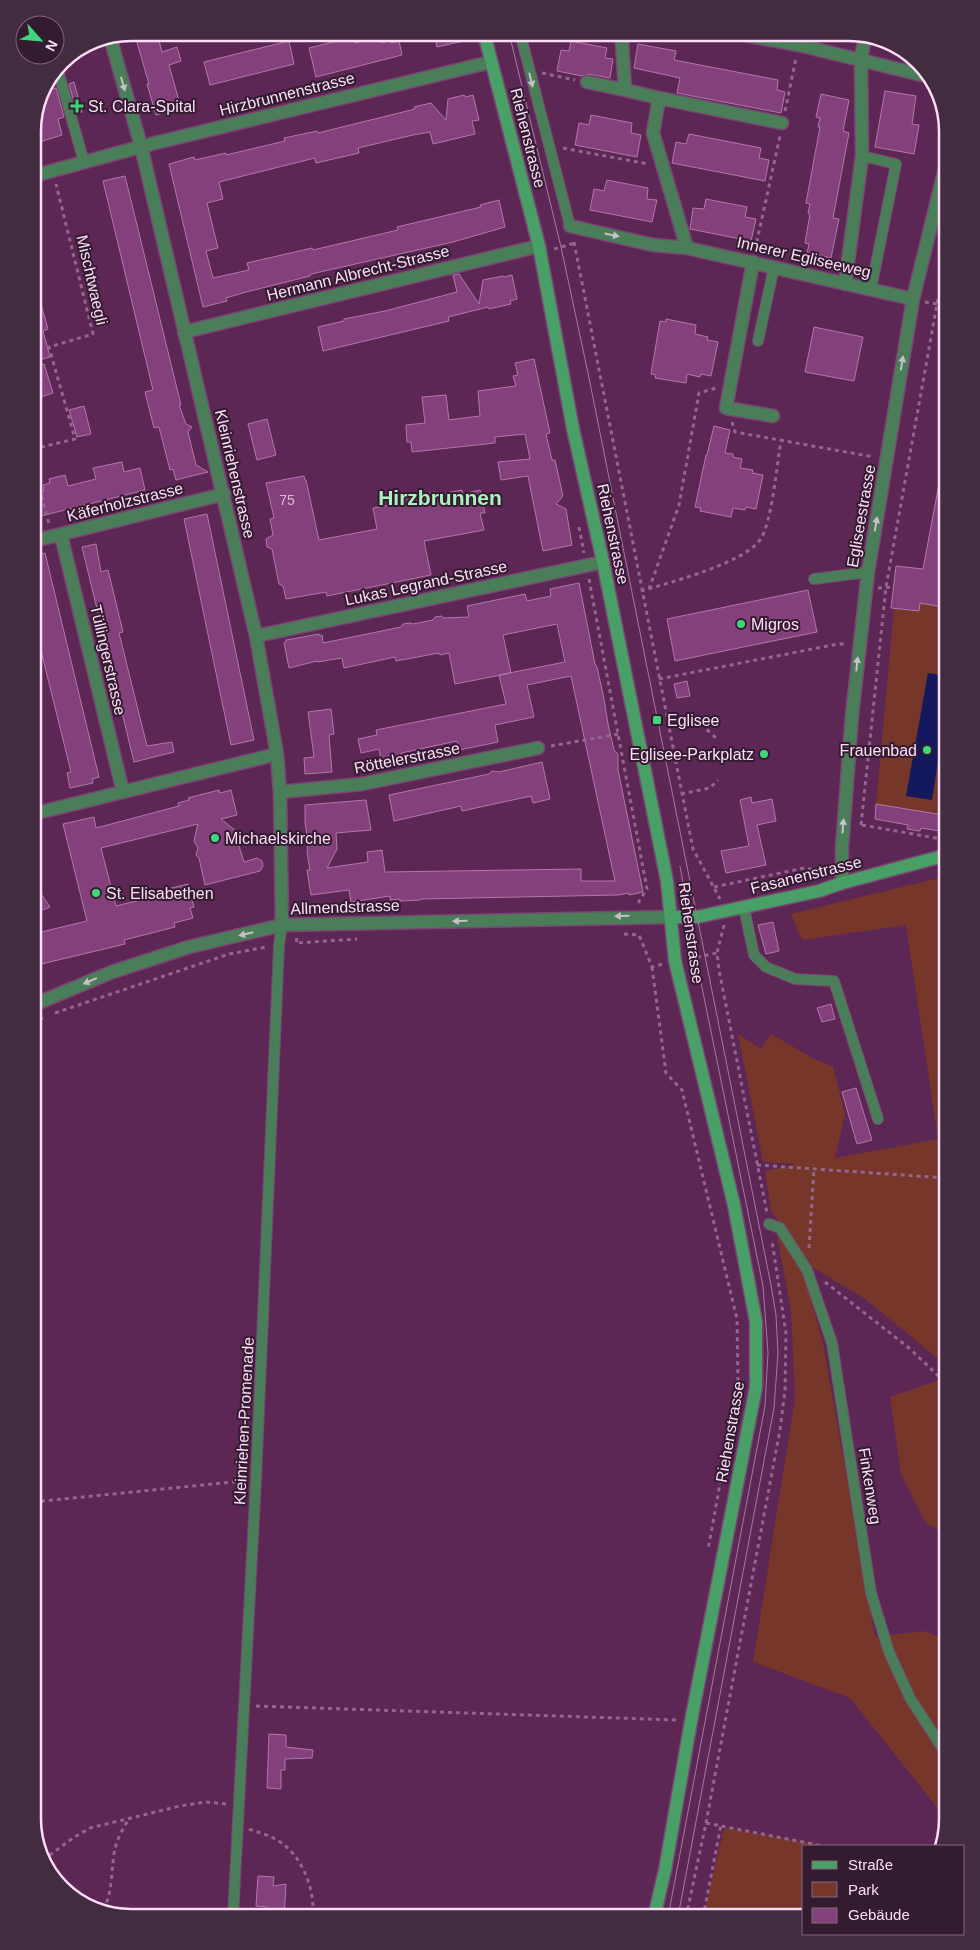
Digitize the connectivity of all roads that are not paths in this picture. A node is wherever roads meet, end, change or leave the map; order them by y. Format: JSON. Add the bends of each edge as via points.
{"nodes":[{"id":1,"x":486,"y":41,"type":"edge"},
{"id":2,"x":522,"y":41,"type":"edge"},
{"id":3,"x":622,"y":41,"type":"edge"},
{"id":4,"x":777,"y":41,"type":"edge"},
{"id":5,"x":864,"y":42,"type":"edge"},
{"id":6,"x":112,"y":43,"type":"edge"},
{"id":7,"x":861,"y":59,"type":"junction"},
{"id":8,"x":491,"y":62,"type":"junction"},
{"id":9,"x":918,"y":74,"type":"edge"},
{"id":10,"x":60,"y":76,"type":"edge"},
{"id":11,"x":587,"y":82,"type":"road end"},
{"id":12,"x":625,"y":90,"type":"junction"},
{"id":13,"x":659,"y":98,"type":"junction"},
{"id":14,"x":782,"y":123,"type":"road end"},
{"id":15,"x":140,"y":146,"type":"junction"},
{"id":16,"x":862,"y":156,"type":"junction"},
{"id":17,"x":84,"y":162,"type":"junction"},
{"id":18,"x":41,"y":173,"type":"edge"},
{"id":19,"x":939,"y":196,"type":"edge"},
{"id":20,"x":570,"y":226,"type":"joint"},
{"id":21,"x":539,"y":246,"type":"junction"},
{"id":22,"x":688,"y":248,"type":"junction"},
{"id":23,"x":753,"y":262,"type":"junction"},
{"id":24,"x":774,"y":267,"type":"junction"},
{"id":25,"x":845,"y":284,"type":"junction"},
{"id":26,"x":871,"y":289,"type":"junction"},
{"id":27,"x":913,"y":299,"type":"junction"},
{"id":28,"x":184,"y":332,"type":"junction"},
{"id":29,"x":758,"y":341,"type":"dead end"},
{"id":30,"x":773,"y":416,"type":"dead end"},
{"id":31,"x":224,"y":494,"type":"junction"},
{"id":32,"x":61,"y":535,"type":"junction"},
{"id":33,"x":41,"y":539,"type":"edge"},
{"id":34,"x":603,"y":562,"type":"junction"},
{"id":35,"x":868,"y":572,"type":"junction"},
{"id":36,"x":814,"y":579,"type":"dead end"},
{"id":37,"x":256,"y":636,"type":"junction"},
{"id":38,"x":538,"y":748,"type":"road end"},
{"id":39,"x":277,"y":754,"type":"junction"},
{"id":40,"x":122,"y":792,"type":"junction"},
{"id":41,"x":280,"y":792,"type":"junction"},
{"id":42,"x":41,"y":812,"type":"edge"},
{"id":43,"x":939,"y":857,"type":"edge"},
{"id":44,"x":842,"y":879,"type":"junction"},
{"id":45,"x":744,"y":908,"type":"junction"},
{"id":46,"x":671,"y":916,"type":"junction"},
{"id":47,"x":282,"y":925,"type":"junction"},
{"id":48,"x":41,"y":1002,"type":"edge"},
{"id":49,"x":878,"y":1119,"type":"dead end"},
{"id":50,"x":769,"y":1224,"type":"road end"},
{"id":51,"x":939,"y":1742,"type":"edge"},
{"id":52,"x":234,"y":1909,"type":"edge"},
{"id":53,"x":656,"y":1909,"type":"edge"}],
"edges":[{"from":1,"to":8,"type":"main road","name":"Riehenstrasse"},
{"from":2,"to":20,"type":"lane","one_way":true},
{"from":3,"to":12,"type":"street"},
{"from":4,"to":7,"type":"street"},
{"from":5,"to":7,"type":"street"},
{"from":6,"to":15,"type":"street","name":"Kleinriehenstrasse","one_way":true},
{"from":7,"to":9,"type":"street"},
{"from":7,"to":16,"type":"street"},
{"from":8,"to":15,"type":"street","name":"Hirzbrunnenstrasse"},
{"from":8,"to":21,"type":"main road","name":"Riehenstrasse"},
{"from":10,"to":17,"type":"lane"},
{"from":11,"to":12,"type":"street"},
{"from":12,"to":13,"type":"street"},
{"from":13,"to":14,"type":"street"},
{"from":13,"to":22,"type":"street","via":[[653,133]]},
{"from":15,"to":17,"type":"street","name":"Hirzbrunnenstrasse"},
{"from":15,"to":28,"type":"street","name":"Kleinriehenstrasse"},
{"from":16,"to":25,"type":"street"},
{"from":16,"to":26,"type":"lane","via":[[896,164]]},
{"from":17,"to":18,"type":"street","name":"Hirzbrunnenstrasse"},
{"from":19,"to":27,"type":"street","name":"Egliseestrasse"},
{"from":20,"to":22,"type":"street","name":"Innerer Egliseeweg","one_way":true,"via":[[653,245]]},
{"from":21,"to":28,"type":"street","name":"Hermann Albrecht-Strasse"},
{"from":21,"to":34,"type":"main road","name":"Riehenstrasse","via":[[573,429]]},
{"from":22,"to":23,"type":"street","name":"Innerer Egliseeweg"},
{"from":23,"to":24,"type":"street","name":"Innerer Egliseeweg"},
{"from":23,"to":30,"type":"street","via":[[726,408]]},
{"from":24,"to":25,"type":"street","name":"Innerer Egliseeweg"},
{"from":24,"to":29,"type":"lane"},
{"from":25,"to":26,"type":"street","name":"Innerer Egliseeweg"},
{"from":26,"to":27,"type":"street","name":"Innerer Egliseeweg"},
{"from":35,"to":27,"type":"street","name":"Egliseestrasse","one_way":true},
{"from":28,"to":31,"type":"street","name":"Kleinriehenstrasse"},
{"from":31,"to":32,"type":"street","name":"Käferholzstrasse"},
{"from":31,"to":37,"type":"street","name":"Kleinriehenstrasse"},
{"from":32,"to":33,"type":"street","name":"Käferholzstrasse"},
{"from":32,"to":40,"type":"street","name":"Tüllingerstrasse"},
{"from":34,"to":37,"type":"street","name":"Lukas Legrand-Strasse"},
{"from":34,"to":46,"type":"main road","name":"Riehenstrasse","via":[[667,881]]},
{"from":35,"to":36,"type":"lane"},
{"from":44,"to":35,"type":"street","name":"Egliseestrasse","one_way":true,"via":[[859,644]]},
{"from":37,"to":39,"type":"street","name":"Kleinriehenstrasse"},
{"from":38,"to":41,"type":"street","name":"Röttelerstrasse","via":[[362,784]]},
{"from":39,"to":40,"type":"street"},
{"from":39,"to":41,"type":"street","name":"Kleinriehenstrasse"},
{"from":40,"to":42,"type":"street"},
{"from":41,"to":47,"type":"street","name":"Kleinriehenstrasse"},
{"from":43,"to":44,"type":"main road","name":"Fasanenstrasse"},
{"from":44,"to":45,"type":"main road","name":"Fasanenstrasse","via":[[819,891]]},
{"from":45,"to":46,"type":"main road","name":"Fasanenstrasse","via":[[697,916]]},
{"from":45,"to":49,"type":"lane","via":[[754,955],[766,967],[795,979],[834,981]]},
{"from":46,"to":47,"type":"street","name":"Allmendstrasse","one_way":true},
{"from":46,"to":53,"type":"main road","name":"Riehenstrasse","via":[[675,961],[734,1205],[756,1322],[756,1387]]},
{"from":47,"to":48,"type":"street","name":"Allmendstrasse","one_way":true,"via":[[180,949],[112,972]]},
{"from":47,"to":52,"type":"lane","name":"Kleinriehen-Promenade"},
{"from":50,"to":51,"type":"lane","name":"Finkenweg","via":[[780,1228],[808,1270],[832,1343],[874,1601],[889,1652],[910,1698]]}]}
